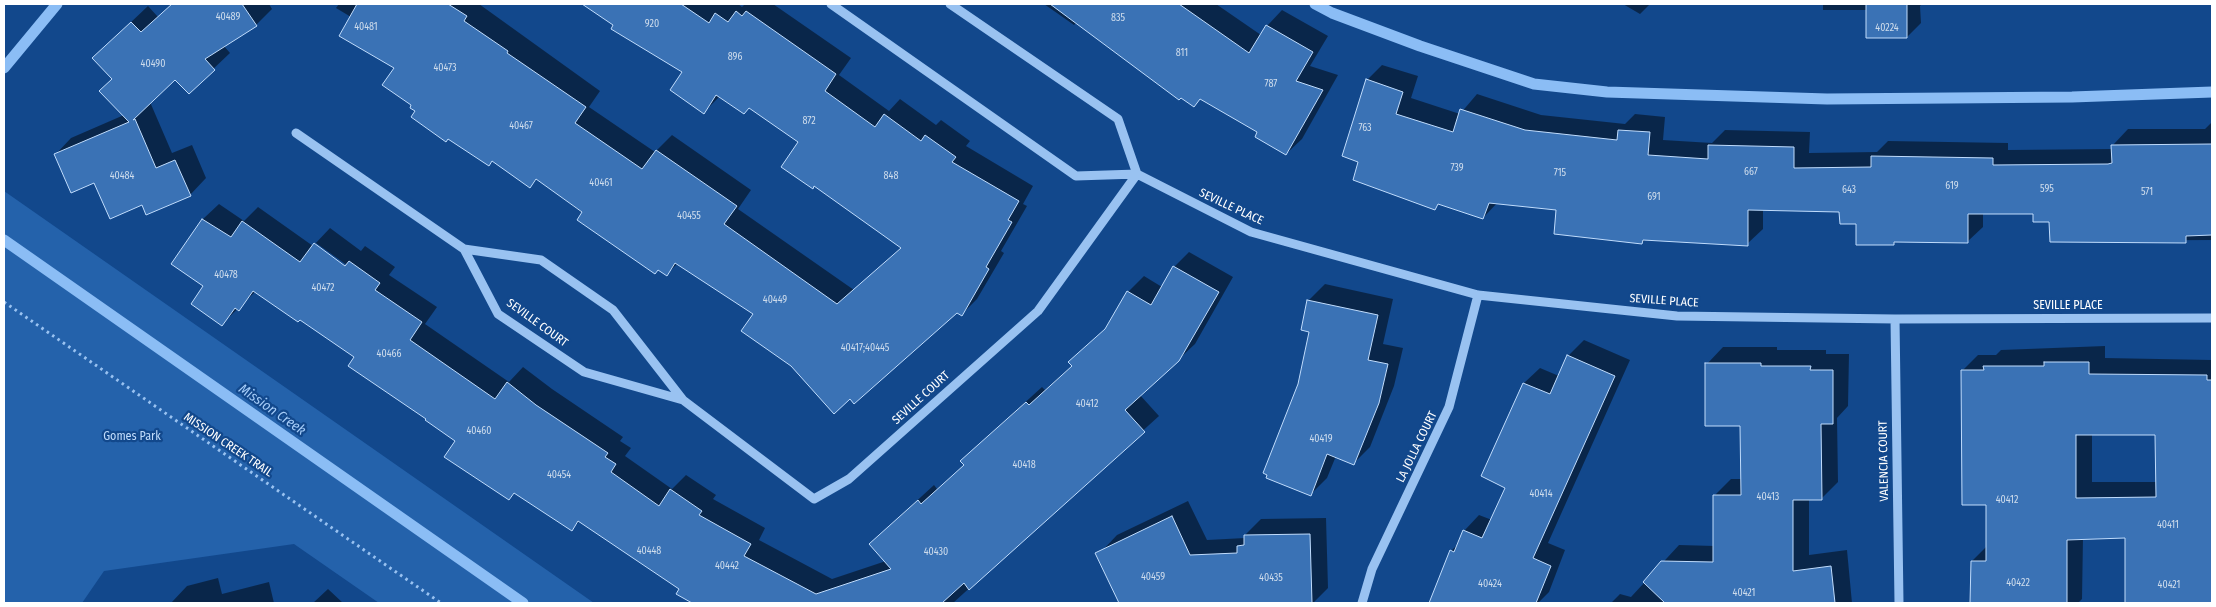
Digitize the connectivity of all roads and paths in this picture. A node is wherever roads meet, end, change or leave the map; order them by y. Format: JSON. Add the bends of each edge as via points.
{"nodes":[{"id":1,"x":831,"y":4,"type":"edge"},
{"id":2,"x":950,"y":4,"type":"edge"},
{"id":3,"x":296,"y":133,"type":"dead end"},
{"id":4,"x":1137,"y":174,"type":"junction"},
{"id":5,"x":464,"y":249,"type":"junction"},
{"id":6,"x":1478,"y":295,"type":"junction"},
{"id":7,"x":4,"y":302,"type":"edge"},
{"id":8,"x":2212,"y":318,"type":"edge"},
{"id":9,"x":1895,"y":319,"type":"junction"},
{"id":10,"x":683,"y":400,"type":"junction"},
{"id":11,"x":441,"y":603,"type":"edge"},
{"id":12,"x":1362,"y":603,"type":"edge"},
{"id":13,"x":1899,"y":603,"type":"edge"}],
"edges":[{"from":1,"to":4,"type":"street","name":"SEVILLE PLACE","via":[[1076,176]]},
{"from":2,"to":4,"type":"street","via":[[1118,119]]},
{"from":3,"to":5,"type":"street","name":"SEVILLE COURT"},
{"from":4,"to":6,"type":"street","name":"SEVILLE PLACE","via":[[1251,232]]},
{"from":4,"to":10,"type":"street","name":"SEVILLE COURT","via":[[1038,311],[849,479],[814,499]]},
{"from":5,"to":10,"type":"street","name":"SEVILLE COURT","via":[[541,260],[613,310]]},
{"from":5,"to":10,"type":"street","name":"SEVILLE COURT","via":[[498,314],[584,372]]},
{"from":6,"to":9,"type":"street","name":"SEVILLE PLACE","via":[[1677,316]]},
{"from":6,"to":12,"type":"street","name":"LA JOLLA COURT","via":[[1449,407],[1372,569]]},
{"from":7,"to":11,"type":"path","name":"MISSION CREEK TRAIL"},
{"from":8,"to":9,"type":"street","name":"SEVILLE PLACE"},
{"from":9,"to":13,"type":"street","name":"VALENCIA COURT"}]}
